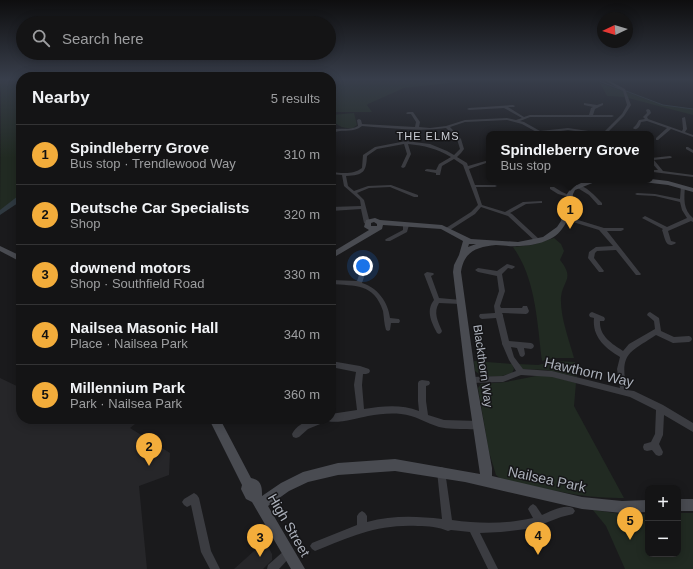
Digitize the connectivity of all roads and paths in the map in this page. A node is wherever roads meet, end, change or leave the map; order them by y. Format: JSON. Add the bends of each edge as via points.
{"nodes":[{"id":1,"x":513,"y":106,"type":"dead end"},
{"id":2,"x":596,"y":106,"type":"edge"},
{"id":3,"x":628,"y":106,"type":"edge"},
{"id":4,"x":505,"y":107,"type":"junction"},
{"id":5,"x":469,"y":109,"type":"dead end"},
{"id":6,"x":648,"y":109,"type":"dead end"},
{"id":7,"x":412,"y":112,"type":"dead end"},
{"id":8,"x":591,"y":115,"type":"junction"},
{"id":9,"x":522,"y":117,"type":"junction"},
{"id":10,"x":610,"y":118,"type":"dead end"},
{"id":11,"x":683,"y":118,"type":"dead end"},
{"id":12,"x":647,"y":120,"type":"junction"},
{"id":13,"x":516,"y":121,"type":"junction"},
{"id":14,"x":447,"y":127,"type":"junction"},
{"id":15,"x":635,"y":128,"type":"dead end"},
{"id":16,"x":670,"y":128,"type":"junction"},
{"id":17,"x":417,"y":129,"type":"junction"},
{"id":18,"x":336,"y":130,"type":"edge"},
{"id":19,"x":538,"y":131,"type":"edge"},
{"id":20,"x":555,"y":131,"type":"edge"},
{"id":21,"x":591,"y":131,"type":"edge"},
{"id":22,"x":607,"y":131,"type":"edge"},
{"id":23,"x":683,"y":132,"type":"junction"},
{"id":24,"x":693,"y":136,"type":"edge"},
{"id":25,"x":657,"y":139,"type":"dead end"},
{"id":26,"x":406,"y":142,"type":"junction"},
{"id":27,"x":454,"y":157,"type":"junction"},
{"id":28,"x":654,"y":159,"type":"edge"},
{"id":29,"x":670,"y":159,"type":"dead end"},
{"id":30,"x":486,"y":162,"type":"edge"},
{"id":31,"x":654,"y":163,"type":"edge"},
{"id":32,"x":402,"y":164,"type":"dead end"},
{"id":33,"x":467,"y":168,"type":"junction"},
{"id":34,"x":427,"y":170,"type":"dead end"},
{"id":35,"x":655,"y":172,"type":"dead end"},
{"id":36,"x":662,"y":172,"type":"junction"},
{"id":37,"x":336,"y":173,"type":"edge"},
{"id":38,"x":344,"y":174,"type":"junction"},
{"id":39,"x":693,"y":176,"type":"edge"},
{"id":40,"x":654,"y":182,"type":"edge"},
{"id":41,"x":588,"y":183,"type":"edge"},
{"id":42,"x":473,"y":186,"type":"junction"},
{"id":43,"x":492,"y":186,"type":"dead end"},
{"id":44,"x":578,"y":186,"type":"junction"},
{"id":45,"x":683,"y":187,"type":"junction"},
{"id":46,"x":412,"y":188,"type":"dead end"},
{"id":47,"x":555,"y":189,"type":"dead end"},
{"id":48,"x":693,"y":190,"type":"edge"},
{"id":49,"x":355,"y":192,"type":"junction"},
{"id":50,"x":407,"y":192,"type":"junction"},
{"id":51,"x":636,"y":194,"type":"dead end"},
{"id":52,"x":416,"y":196,"type":"dead end"},
{"id":53,"x":569,"y":196,"type":"junction"},
{"id":54,"x":682,"y":201,"type":"junction"},
{"id":55,"x":601,"y":202,"type":"dead end"},
{"id":56,"x":539,"y":204,"type":"dead end"},
{"id":57,"x":484,"y":206,"type":"dead end"},
{"id":58,"x":364,"y":208,"type":"junction"},
{"id":59,"x":336,"y":209,"type":"edge"},
{"id":60,"x":506,"y":213,"type":"junction"},
{"id":61,"x":565,"y":218,"type":"junction"},
{"id":62,"x":645,"y":218,"type":"dead end"},
{"id":63,"x":692,"y":220,"type":"edge"},
{"id":64,"x":367,"y":224,"type":"junction"},
{"id":65,"x":376,"y":225,"type":"junction"},
{"id":66,"x":404,"y":225,"type":"junction"},
{"id":67,"x":667,"y":229,"type":"junction"},
{"id":68,"x":449,"y":230,"type":"junction"},
{"id":69,"x":602,"y":230,"type":"junction"},
{"id":70,"x":619,"y":230,"type":"dead end"},
{"id":71,"x":354,"y":240,"type":"junction"},
{"id":72,"x":388,"y":240,"type":"dead end"},
{"id":73,"x":538,"y":241,"type":"junction"},
{"id":74,"x":673,"y":243,"type":"dead end"},
{"id":75,"x":469,"y":244,"type":"junction"},
{"id":76,"x":0,"y":248,"type":"edge"},
{"id":77,"x":618,"y":248,"type":"junction"},
{"id":78,"x":336,"y":253,"type":"edge"},
{"id":79,"x":16,"y":256,"type":"edge"},
{"id":80,"x":371,"y":264,"type":"dead end"},
{"id":81,"x":508,"y":265,"type":"dead end"},
{"id":82,"x":598,"y":270,"type":"dead end"},
{"id":83,"x":482,"y":272,"type":"dead end"},
{"id":84,"x":639,"y":272,"type":"dead end"},
{"id":85,"x":431,"y":274,"type":"dead end"},
{"id":86,"x":499,"y":274,"type":"junction"},
{"id":87,"x":336,"y":282,"type":"edge"},
{"id":88,"x":359,"y":284,"type":"junction"},
{"id":89,"x":436,"y":300,"type":"junction"},
{"id":90,"x":461,"y":302,"type":"junction"},
{"id":91,"x":525,"y":308,"type":"dead end"},
{"id":92,"x":499,"y":313,"type":"junction"},
{"id":93,"x":486,"y":314,"type":"dead end"},
{"id":94,"x":656,"y":316,"type":"dead end"},
{"id":95,"x":597,"y":317,"type":"dead end"},
{"id":96,"x":397,"y":321,"type":"dead end"},
{"id":97,"x":436,"y":328,"type":"dead end"},
{"id":98,"x":656,"y":332,"type":"junction"},
{"id":99,"x":690,"y":338,"type":"edge"},
{"id":100,"x":506,"y":344,"type":"junction"},
{"id":101,"x":520,"y":345,"type":"junction"},
{"id":102,"x":530,"y":346,"type":"dead end"},
{"id":103,"x":522,"y":354,"type":"dead end"},
{"id":104,"x":623,"y":355,"type":"junction"},
{"id":105,"x":336,"y":365,"type":"edge"},
{"id":106,"x":521,"y":372,"type":"junction"},
{"id":107,"x":471,"y":380,"type":"junction"},
{"id":108,"x":422,"y":382,"type":"dead end"},
{"id":109,"x":624,"y":391,"type":"junction"},
{"id":110,"x":660,"y":408,"type":"junction"},
{"id":111,"x":362,"y":413,"type":"junction"},
{"id":112,"x":424,"y":417,"type":"junction"},
{"id":113,"x":336,"y":418,"type":"edge"},
{"id":114,"x":217,"y":424,"type":"edge"},
{"id":115,"x":303,"y":424,"type":"edge"},
{"id":116,"x":479,"y":426,"type":"junction"},
{"id":117,"x":693,"y":428,"type":"edge"},
{"id":118,"x":296,"y":434,"type":"dead end"},
{"id":119,"x":653,"y":448,"type":"dead end"},
{"id":120,"x":441,"y":471,"type":"junction"},
{"id":121,"x":486,"y":481,"type":"junction"},
{"id":122,"x":258,"y":500,"type":"junction"},
{"id":123,"x":187,"y":502,"type":"dead end"},
{"id":124,"x":681,"y":505,"type":"edge"},
{"id":125,"x":693,"y":505,"type":"edge"},
{"id":126,"x":645,"y":506,"type":"edge"},
{"id":127,"x":533,"y":509,"type":"dead end"},
{"id":128,"x":570,"y":511,"type":"dead end"},
{"id":129,"x":362,"y":516,"type":"dead end"},
{"id":130,"x":540,"y":520,"type":"junction"},
{"id":131,"x":448,"y":526,"type":"junction"},
{"id":132,"x":362,"y":527,"type":"junction"},
{"id":133,"x":473,"y":528,"type":"junction"},
{"id":134,"x":315,"y":546,"type":"dead end"},
{"id":135,"x":288,"y":553,"type":"junction"},
{"id":136,"x":215,"y":569,"type":"edge"},
{"id":137,"x":272,"y":569,"type":"edge"},
{"id":138,"x":298,"y":569,"type":"edge"},
{"id":139,"x":494,"y":569,"type":"edge"}],
"edges":[{"from":1,"to":4,"type":"street"},
{"from":2,"to":8,"type":"street"},
{"from":3,"to":22,"type":"street"},
{"from":4,"to":5,"type":"street"},
{"from":4,"to":9,"type":"street"},
{"from":6,"to":12,"type":"street","via":[[645,117]]},
{"from":7,"to":17,"type":"street","via":[[418,122]]},
{"from":8,"to":9,"type":"street"},
{"from":8,"to":10,"type":"street"},
{"from":9,"to":13,"type":"street"},
{"from":11,"to":23,"type":"street"},
{"from":12,"to":15,"type":"street","via":[[640,121]]},
{"from":12,"to":16,"type":"street"},
{"from":13,"to":14,"type":"street","via":[[466,121]]},
{"from":13,"to":19,"type":"street"},
{"from":14,"to":17,"type":"street"},
{"from":14,"to":27,"type":"street","via":[[462,146],[460,154]]},
{"from":16,"to":23,"type":"street"},
{"from":16,"to":25,"type":"street"},
{"from":17,"to":18,"type":"street","via":[[360,123],[353,130]]},
{"from":20,"to":21,"type":"street"},
{"from":23,"to":24,"type":"street"},
{"from":26,"to":27,"type":"street","via":[[429,145]]},
{"from":26,"to":32,"type":"street","via":[[409,154]]},
{"from":26,"to":38,"type":"street","via":[[370,151],[364,157],[363,170]]},
{"from":27,"to":33,"type":"street"},
{"from":27,"to":34,"type":"street","via":[[443,162],[438,173]]},
{"from":28,"to":29,"type":"street"},
{"from":30,"to":33,"type":"street"},
{"from":31,"to":36,"type":"street"},
{"from":33,"to":42,"type":"street"},
{"from":35,"to":36,"type":"street"},
{"from":36,"to":39,"type":"street"},
{"from":37,"to":38,"type":"street"},
{"from":38,"to":49,"type":"street","via":[[346,184]]},
{"from":40,"to":45,"type":"street"},
{"from":41,"to":44,"type":"street"},
{"from":42,"to":43,"type":"street"},
{"from":42,"to":68,"type":"street","via":[[479,208]]},
{"from":44,"to":53,"type":"street","via":[[572,189]]},
{"from":44,"to":55,"type":"street"},
{"from":45,"to":48,"type":"street"},
{"from":45,"to":54,"type":"street"},
{"from":46,"to":50,"type":"street"},
{"from":47,"to":53,"type":"street"},
{"from":49,"to":50,"type":"street","via":[[368,187],[388,185]]},
{"from":49,"to":58,"type":"street","via":[[362,200]]},
{"from":50,"to":52,"type":"street"},
{"from":51,"to":54,"type":"street"},
{"from":53,"to":61,"type":"street"},
{"from":54,"to":63,"type":"street","via":[[684,210]]},
{"from":56,"to":60,"type":"street","via":[[525,203]]},
{"from":57,"to":60,"type":"street"},
{"from":58,"to":59,"type":"street"},
{"from":58,"to":64,"type":"street"},
{"from":58,"to":65,"type":"street"},
{"from":60,"to":73,"type":"street"},
{"from":61,"to":69,"type":"street"},
{"from":61,"to":73,"type":"street","via":[[556,232]]},
{"from":62,"to":67,"type":"street"},
{"from":63,"to":67,"type":"street"},
{"from":64,"to":65,"type":"street"},
{"from":64,"to":71,"type":"street"},
{"from":65,"to":66,"type":"street"},
{"from":65,"to":71,"type":"street"},
{"from":66,"to":68,"type":"street"},
{"from":66,"to":72,"type":"street","via":[[405,230]]},
{"from":67,"to":74,"type":"street","via":[[666,238]]},
{"from":68,"to":75,"type":"street"},
{"from":69,"to":70,"type":"street"},
{"from":69,"to":77,"type":"street"},
{"from":71,"to":78,"type":"street"},
{"from":73,"to":75,"type":"street","via":[[518,244]]},
{"from":75,"to":90,"type":"street","name":"Blackthorn Way","via":[[458,264]]},
{"from":76,"to":79,"type":"street"},
{"from":77,"to":82,"type":"street","via":[[592,251],[591,258]]},
{"from":77,"to":84,"type":"street"},
{"from":80,"to":88,"type":"street","via":[[362,272]]},
{"from":81,"to":86,"type":"street"},
{"from":83,"to":86,"type":"street"},
{"from":85,"to":89,"type":"street","via":[[427,274]]},
{"from":86,"to":92,"type":"street","via":[[502,291],[498,302]]},
{"from":87,"to":88,"type":"street"},
{"from":88,"to":96,"type":"street","via":[[378,296],[386,309],[388,324]]},
{"from":89,"to":90,"type":"street"},
{"from":89,"to":97,"type":"street","via":[[433,309]]},
{"from":90,"to":107,"type":"street","name":"Blackthorn Way"},
{"from":91,"to":92,"type":"street","via":[[526,311]]},
{"from":92,"to":93,"type":"street"},
{"from":92,"to":100,"type":"street"},
{"from":94,"to":98,"type":"street","via":[[659,326]]},
{"from":95,"to":104,"type":"street","via":[[597,328],[602,338],[611,348]]},
{"from":98,"to":99,"type":"street","via":[[674,340]]},
{"from":98,"to":104,"type":"street","via":[[634,344]]},
{"from":100,"to":101,"type":"street"},
{"from":100,"to":106,"type":"street","via":[[512,360]]},
{"from":101,"to":102,"type":"street"},
{"from":101,"to":103,"type":"street"},
{"from":104,"to":109,"type":"street","via":[[620,369]]},
{"from":105,"to":111,"type":"street","via":[[363,370],[358,385]]},
{"from":106,"to":107,"type":"street","name":"Hawthorn Way","via":[[503,379]]},
{"from":106,"to":109,"type":"street","name":"Hawthorn Way","via":[[552,374]]},
{"from":107,"to":116,"type":"street","name":"Blackthorn Way"},
{"from":108,"to":112,"type":"street"},
{"from":109,"to":110,"type":"street","name":"Hawthorn Way"},
{"from":110,"to":117,"type":"street","name":"Hawthorn Way"},
{"from":110,"to":119,"type":"street","via":[[658,435]]},
{"from":111,"to":112,"type":"street","via":[[401,410]]},
{"from":111,"to":113,"type":"street"},
{"from":112,"to":116,"type":"street","via":[[444,424]]},
{"from":114,"to":122,"type":"street","name":"High Street","via":[[248,484],[250,495]]},
{"from":115,"to":118,"type":"street"},
{"from":116,"to":121,"type":"street","name":"Blackthorn Way"},
{"from":120,"to":121,"type":"street","name":"Nailsea Park"},
{"from":120,"to":122,"type":"street","name":"Nailsea Park","via":[[395,465],[320,473],[293,482]]},
{"from":120,"to":131,"type":"street"},
{"from":121,"to":126,"type":"street","name":"Nailsea Park","via":[[582,503],[622,507]]},
{"from":122,"to":135,"type":"street","name":"High Street"},
{"from":123,"to":136,"type":"street","via":[[194,498],[206,552]]},
{"from":124,"to":125,"type":"street"},
{"from":127,"to":130,"type":"street"},
{"from":128,"to":130,"type":"street"},
{"from":129,"to":132,"type":"street"},
{"from":130,"to":133,"type":"street","via":[[507,527]]},
{"from":131,"to":132,"type":"street","via":[[410,520]]},
{"from":131,"to":133,"type":"street"},
{"from":132,"to":134,"type":"street"},
{"from":133,"to":139,"type":"street"},
{"from":135,"to":137,"type":"street"},
{"from":135,"to":138,"type":"street","name":"High Street"}]}
